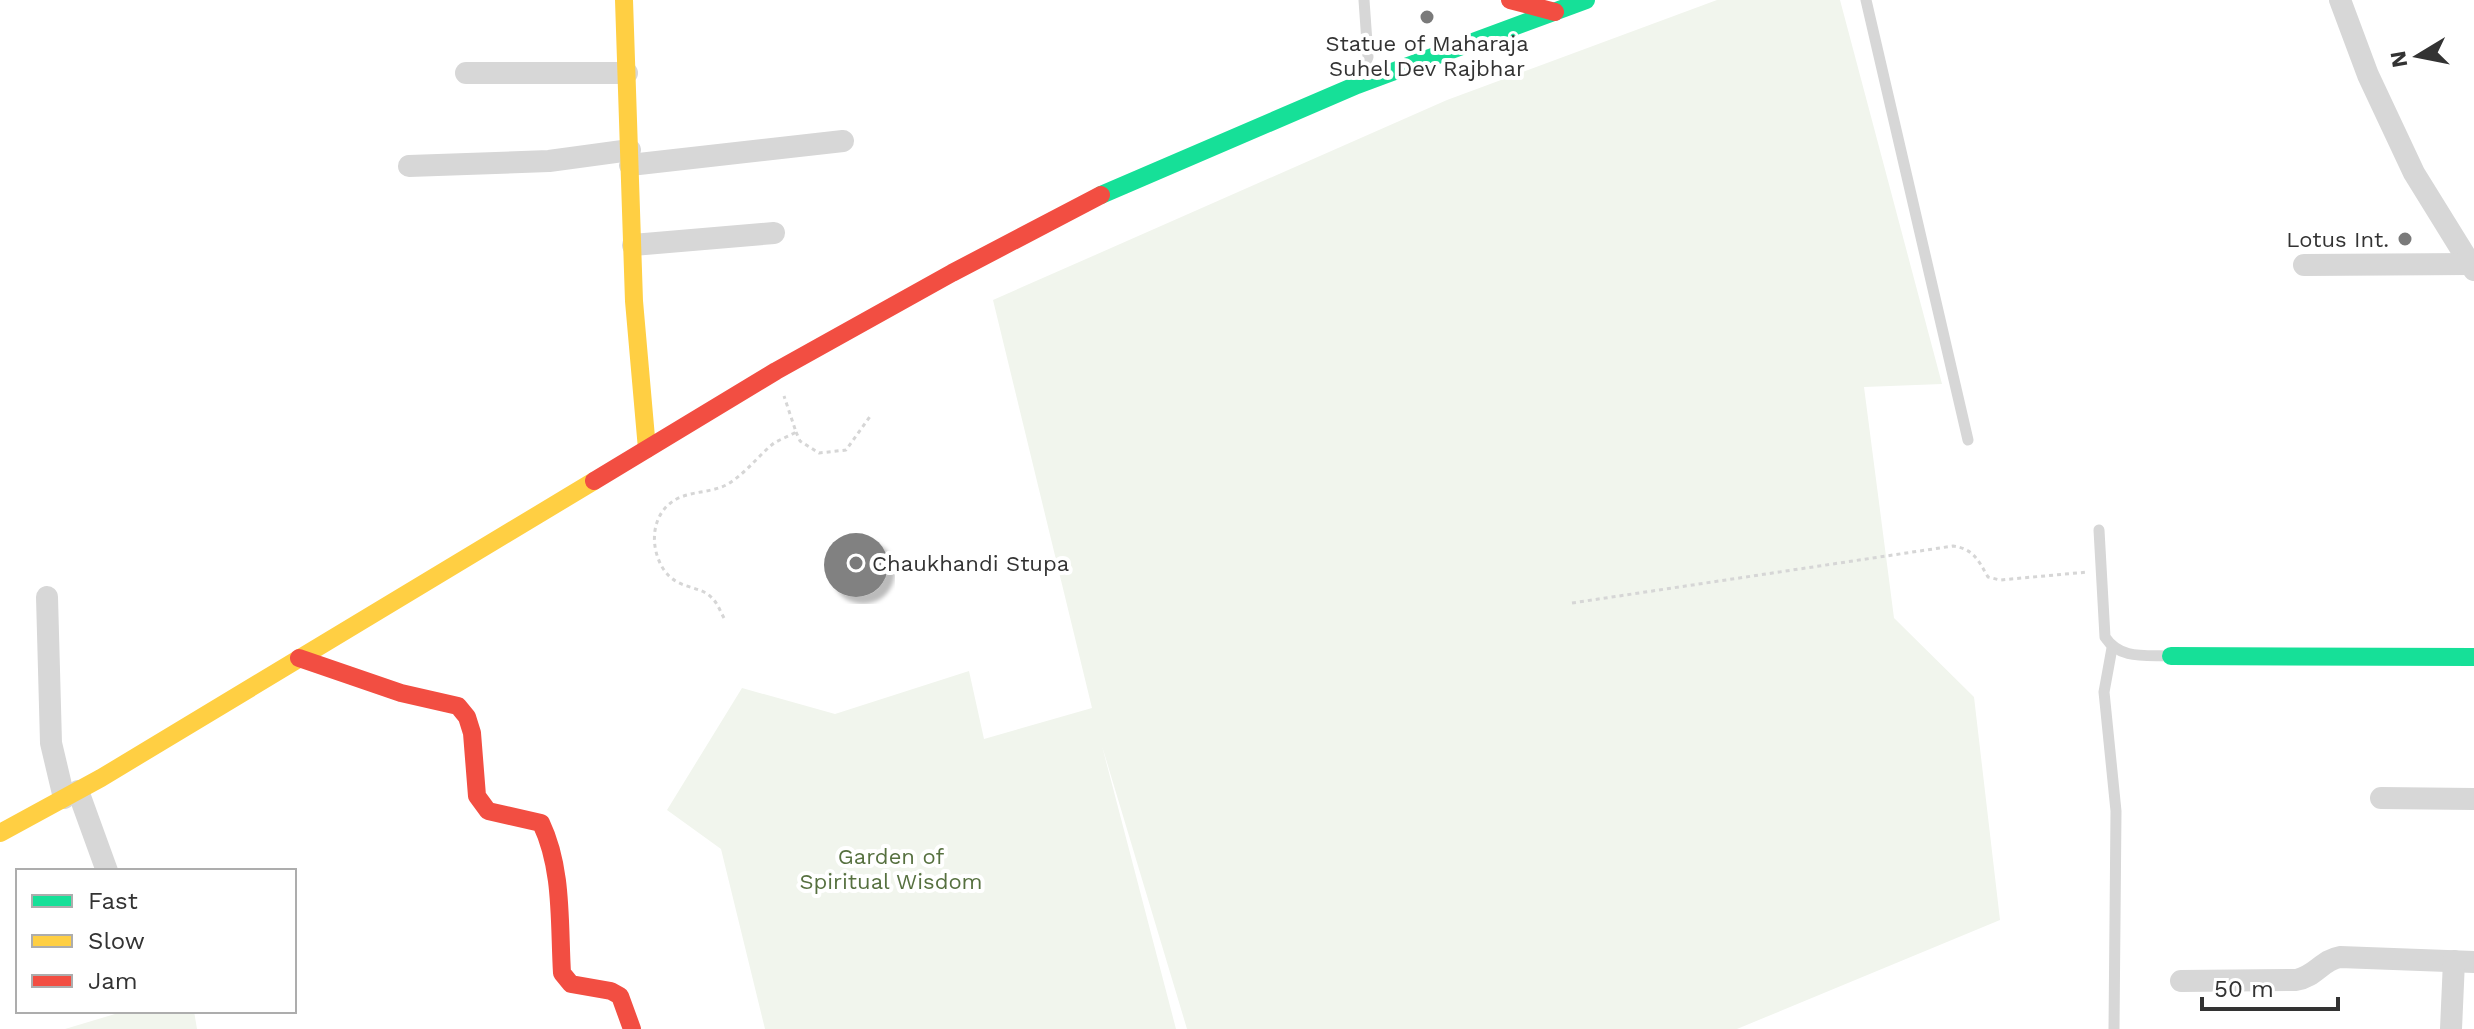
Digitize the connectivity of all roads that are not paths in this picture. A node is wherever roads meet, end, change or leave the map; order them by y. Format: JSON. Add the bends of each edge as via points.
{"nodes":[{"id":1,"x":624,"y":0,"type":"edge"},
{"id":2,"x":1364,"y":0,"type":"edge"},
{"id":3,"x":1510,"y":0,"type":"edge"},
{"id":4,"x":1586,"y":0,"type":"edge"},
{"id":5,"x":1866,"y":0,"type":"edge"},
{"id":6,"x":2340,"y":0,"type":"edge"},
{"id":7,"x":1555,"y":12,"type":"junction"},
{"id":8,"x":466,"y":73,"type":"dead end"},
{"id":9,"x":627,"y":73,"type":"junction"},
{"id":10,"x":1357,"y":85,"type":"junction"},
{"id":11,"x":843,"y":141,"type":"dead end"},
{"id":12,"x":630,"y":157,"type":"junction"},
{"id":13,"x":409,"y":166,"type":"dead end"},
{"id":14,"x":774,"y":233,"type":"dead end"},
{"id":15,"x":633,"y":245,"type":"junction"},
{"id":16,"x":2304,"y":265,"type":"dead end"},
{"id":17,"x":2472,"y":267,"type":"edge"},
{"id":18,"x":1968,"y":440,"type":"dead end"},
{"id":19,"x":647,"y":449,"type":"junction"},
{"id":20,"x":2099,"y":530,"type":"dead end"},
{"id":21,"x":47,"y":597,"type":"dead end"},
{"id":22,"x":2112,"y":648,"type":"junction"},
{"id":23,"x":2171,"y":656,"type":"joint"},
{"id":24,"x":2474,"y":657,"type":"edge"},
{"id":25,"x":299,"y":658,"type":"junction"},
{"id":26,"x":71,"y":794,"type":"junction"},
{"id":27,"x":2381,"y":798,"type":"dead end"},
{"id":28,"x":2474,"y":799,"type":"edge"},
{"id":29,"x":0,"y":833,"type":"edge"},
{"id":30,"x":106,"y":869,"type":"edge"},
{"id":31,"x":2464,"y":962,"type":"edge"},
{"id":32,"x":2181,"y":981,"type":"dead end"},
{"id":33,"x":632,"y":1029,"type":"edge"},
{"id":34,"x":2114,"y":1029,"type":"edge"},
{"id":35,"x":2451,"y":1029,"type":"edge"}],
"edges":[{"from":1,"to":9,"type":"street"},
{"from":2,"to":10,"type":"lane","via":[[1368,57]]},
{"from":3,"to":7,"type":"street"},
{"from":4,"to":7,"type":"street"},
{"from":5,"to":18,"type":"lane"},
{"from":6,"to":17,"type":"street","via":[[2414,173]]},
{"from":7,"to":10,"type":"street"},
{"from":8,"to":9,"type":"street"},
{"from":9,"to":12,"type":"street"},
{"from":10,"to":19,"type":"street","via":[[1096,197],[776,371]]},
{"from":11,"to":12,"type":"street"},
{"from":12,"to":13,"type":"street"},
{"from":12,"to":15,"type":"street"},
{"from":14,"to":15,"type":"street"},
{"from":15,"to":19,"type":"street"},
{"from":16,"to":17,"type":"street"},
{"from":19,"to":25,"type":"street"},
{"from":20,"to":22,"type":"lane","via":[[2105,637]]},
{"from":21,"to":26,"type":"street","via":[[51,743]]},
{"from":22,"to":23,"type":"lane"},
{"from":22,"to":34,"type":"lane","via":[[2104,692],[2116,811]]},
{"from":23,"to":24,"type":"street"},
{"from":25,"to":26,"type":"street"},
{"from":25,"to":33,"type":"street","via":[[401,693],[458,706],[472,733],[477,796],[488,811],[541,823],[550,837],[562,973],[571,984],[620,996]]},
{"from":26,"to":29,"type":"street"},
{"from":26,"to":30,"type":"street"},
{"from":27,"to":28,"type":"street"},
{"from":31,"to":32,"type":"street","via":[[2340,957],[2296,980]]},
{"from":31,"to":35,"type":"street"}]}
